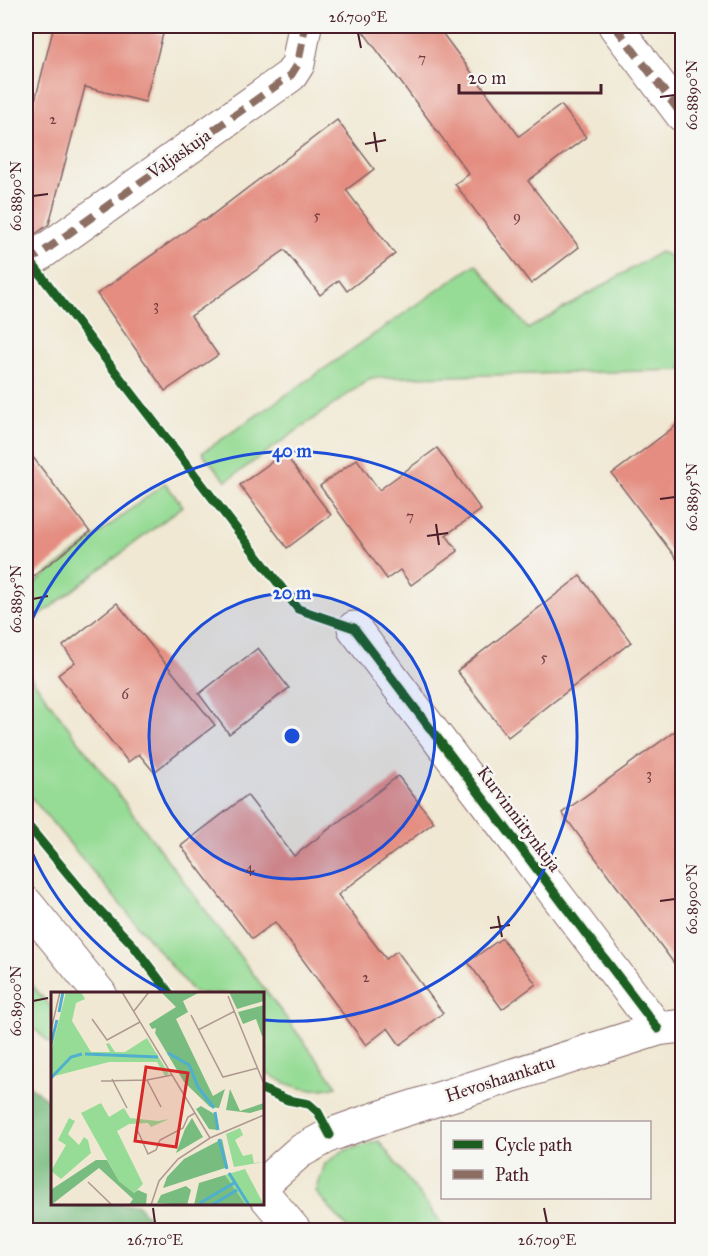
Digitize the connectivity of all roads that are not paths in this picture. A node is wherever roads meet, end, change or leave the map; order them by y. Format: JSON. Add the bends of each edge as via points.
{"nodes":[{"id":1,"x":305,"y":26,"type":"edge"},
{"id":2,"x":615,"y":26,"type":"edge"},
{"id":3,"x":682,"y":115,"type":"edge"},
{"id":4,"x":28,"y":263,"type":"edge"},
{"id":5,"x":354,"y":628,"type":"road end"},
{"id":6,"x":26,"y":903,"type":"edge"},
{"id":7,"x":98,"y":992,"type":"edge"},
{"id":8,"x":670,"y":1028,"type":"edge"},
{"id":9,"x":264,"y":1183,"type":"edge"},
{"id":10,"x":264,"y":1193,"type":"edge"},
{"id":11,"x":294,"y":1230,"type":"edge"}],
"edges":[{"from":1,"to":4,"type":"street","name":"Valjaskuja","via":[[298,63],[291,75]]},
{"from":2,"to":3,"type":"street"},
{"from":5,"to":8,"type":"street","name":"Kurvinniitynkuja"},
{"from":6,"to":7,"type":"street"},
{"from":8,"to":9,"type":"street","name":"Hevoshaankatu","via":[[369,1120],[299,1152]]},
{"from":10,"to":11,"type":"street"}]}
